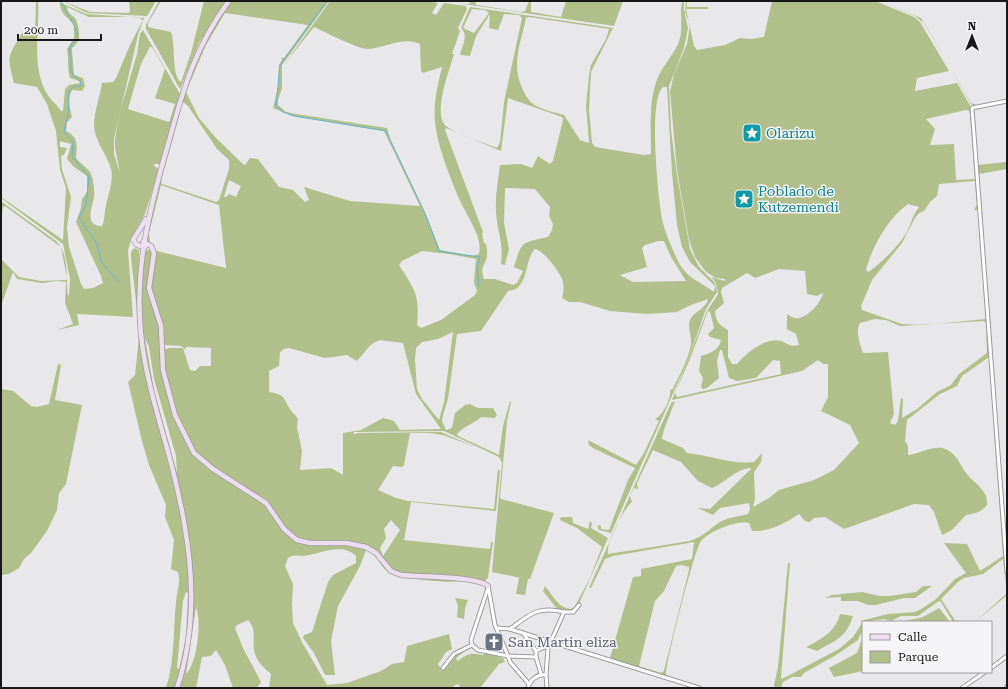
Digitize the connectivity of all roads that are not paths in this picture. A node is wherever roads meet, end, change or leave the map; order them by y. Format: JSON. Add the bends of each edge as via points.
{"nodes":[{"id":1,"x":229,"y":1,"type":"edge"},
{"id":2,"x":1007,"y":101,"type":"edge"},
{"id":3,"x":149,"y":212,"type":"junction"},
{"id":4,"x":143,"y":244,"type":"junction"},
{"id":5,"x":151,"y":249,"type":"junction"},
{"id":6,"x":141,"y":258,"type":"junction"},
{"id":7,"x":1007,"y":572,"type":"edge"},
{"id":8,"x":488,"y":586,"type":"junction"},
{"id":9,"x":579,"y":606,"type":"dead end"},
{"id":10,"x":564,"y":612,"type":"junction"},
{"id":11,"x":497,"y":628,"type":"junction"},
{"id":12,"x":510,"y":629,"type":"junction"},
{"id":13,"x":523,"y":633,"type":"junction"},
{"id":14,"x":550,"y":643,"type":"junction"},
{"id":15,"x":472,"y":645,"type":"junction"},
{"id":16,"x":536,"y":652,"type":"junction"},
{"id":17,"x":508,"y":656,"type":"junction"},
{"id":18,"x":1007,"y":656,"type":"edge"},
{"id":19,"x":536,"y":657,"type":"junction"},
{"id":20,"x":992,"y":667,"type":"edge"},
{"id":21,"x":443,"y":668,"type":"dead end"},
{"id":22,"x":984,"y":673,"type":"edge"},
{"id":23,"x":540,"y":674,"type":"junction"},
{"id":24,"x":546,"y":676,"type":"junction"},
{"id":25,"x":529,"y":686,"type":"edge"},
{"id":26,"x":177,"y":688,"type":"edge"},
{"id":27,"x":547,"y":688,"type":"edge"},
{"id":28,"x":699,"y":688,"type":"edge"},
{"id":29,"x":962,"y":688,"type":"edge"}],
"edges":[{"from":1,"to":3,"type":"main road","via":[[210,28],[189,71]]},
{"from":2,"to":7,"type":"street","via":[[972,108]]},
{"from":3,"to":4,"type":"main road"},
{"from":3,"to":4,"type":"main road","via":[[133,240],[136,245]]},
{"from":4,"to":5,"type":"main road","via":[[151,246]]},
{"from":4,"to":6,"type":"main road"},
{"from":5,"to":6,"type":"main road","via":[[143,253]]},
{"from":5,"to":8,"type":"main road","via":[[154,258],[149,288],[161,326],[163,370],[175,415],[198,457],[266,503],[284,529],[297,540],[310,543],[346,543],[370,549],[389,569],[401,575],[470,580]]},
{"from":6,"to":26,"type":"main road","via":[[140,317],[144,360],[179,497],[190,568],[189,635]]},
{"from":8,"to":11,"type":"street"},
{"from":8,"to":15,"type":"street","via":[[471,640]]},
{"from":9,"to":10,"type":"street","via":[[573,612]]},
{"from":10,"to":12,"type":"street","via":[[554,610],[529,614]]},
{"from":10,"to":14,"type":"street"},
{"from":11,"to":12,"type":"street"},
{"from":11,"to":17,"type":"street"},
{"from":12,"to":13,"type":"street"},
{"from":13,"to":14,"type":"street"},
{"from":13,"to":16,"type":"street"},
{"from":14,"to":16,"type":"street"},
{"from":14,"to":24,"type":"street"},
{"from":14,"to":28,"type":"street"},
{"from":15,"to":17,"type":"street","via":[[478,650]]},
{"from":15,"to":21,"type":"street","via":[[454,654]]},
{"from":16,"to":19,"type":"street"},
{"from":17,"to":19,"type":"street"},
{"from":17,"to":25,"type":"street"},
{"from":18,"to":20,"type":"street"},
{"from":19,"to":23,"type":"street"},
{"from":22,"to":29,"type":"street"},
{"from":23,"to":24,"type":"street"},
{"from":23,"to":25,"type":"street"},
{"from":24,"to":27,"type":"street"}]}
